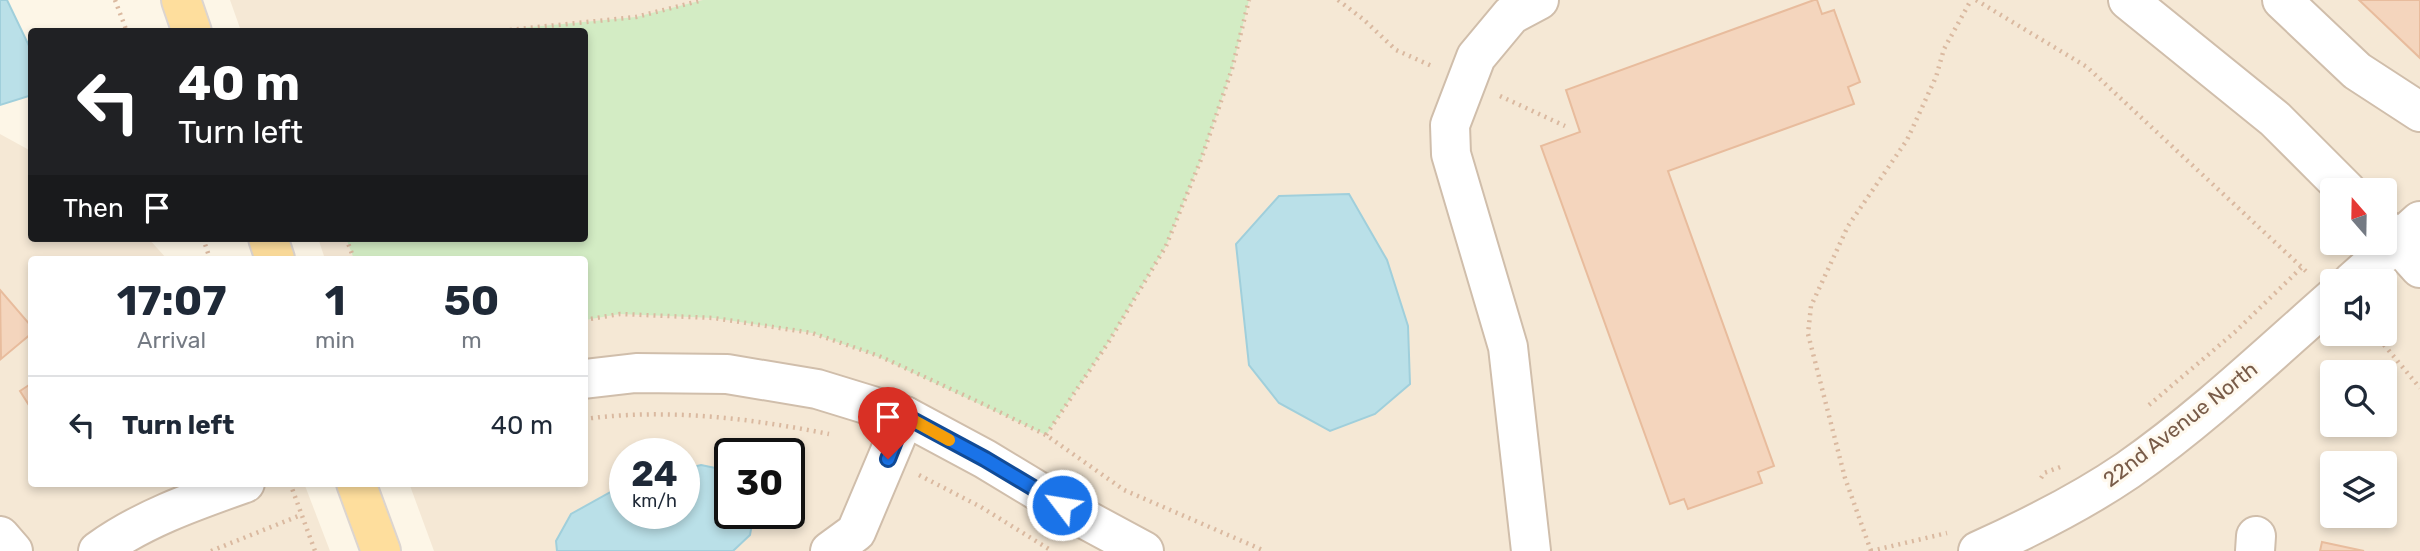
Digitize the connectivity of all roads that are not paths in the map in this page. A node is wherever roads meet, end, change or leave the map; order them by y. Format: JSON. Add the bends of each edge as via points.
{"nodes":[{"id":1,"x":181,"y":0,"type":"edge"},
{"id":2,"x":1539,"y":0,"type":"edge"},
{"id":3,"x":2128,"y":0,"type":"edge"},
{"id":4,"x":2282,"y":0,"type":"edge"},
{"id":5,"x":191,"y":28,"type":"edge"},
{"id":6,"x":2420,"y":112,"type":"edge"},
{"id":7,"x":2334,"y":178,"type":"edge"},
{"id":8,"x":2406,"y":240,"type":"edge"},
{"id":9,"x":2368,"y":269,"type":"edge"},
{"id":10,"x":2320,"y":291,"type":"edge"},
{"id":11,"x":588,"y":379,"type":"edge"},
{"id":12,"x":905,"y":416,"type":"junction"},
{"id":13,"x":234,"y":487,"type":"edge"},
{"id":14,"x":357,"y":487,"type":"edge"},
{"id":15,"x":0,"y":536,"type":"edge"},
{"id":16,"x":1969,"y":541,"type":"edge"},
{"id":17,"x":13,"y":551,"type":"edge"},
{"id":18,"x":98,"y":551,"type":"edge"},
{"id":19,"x":381,"y":551,"type":"edge"},
{"id":20,"x":830,"y":551,"type":"edge"},
{"id":21,"x":1144,"y":551,"type":"edge"},
{"id":22,"x":1531,"y":551,"type":"edge"}],
"edges":[{"from":1,"to":5,"type":"main road"},
{"from":2,"to":22,"type":"street","via":[[1511,15],[1476,57],[1450,125],[1451,154],[1508,347]]},
{"from":3,"to":7,"type":"street","via":[[2275,119]]},
{"from":4,"to":6,"type":"street","via":[[2357,71]]},
{"from":8,"to":9,"type":"street"},
{"from":10,"to":16,"type":"street","name":"22nd Avenue North","via":[[2221,397],[2127,470],[2023,531]]},
{"from":11,"to":12,"type":"street","via":[[636,373],[727,374],[817,389]]},
{"from":12,"to":20,"type":"street","via":[[856,533]]},
{"from":12,"to":21,"type":"street"},
{"from":13,"to":18,"type":"street","via":[[179,507],[118,536]]},
{"from":14,"to":19,"type":"main road"},
{"from":15,"to":17,"type":"street"}]}
